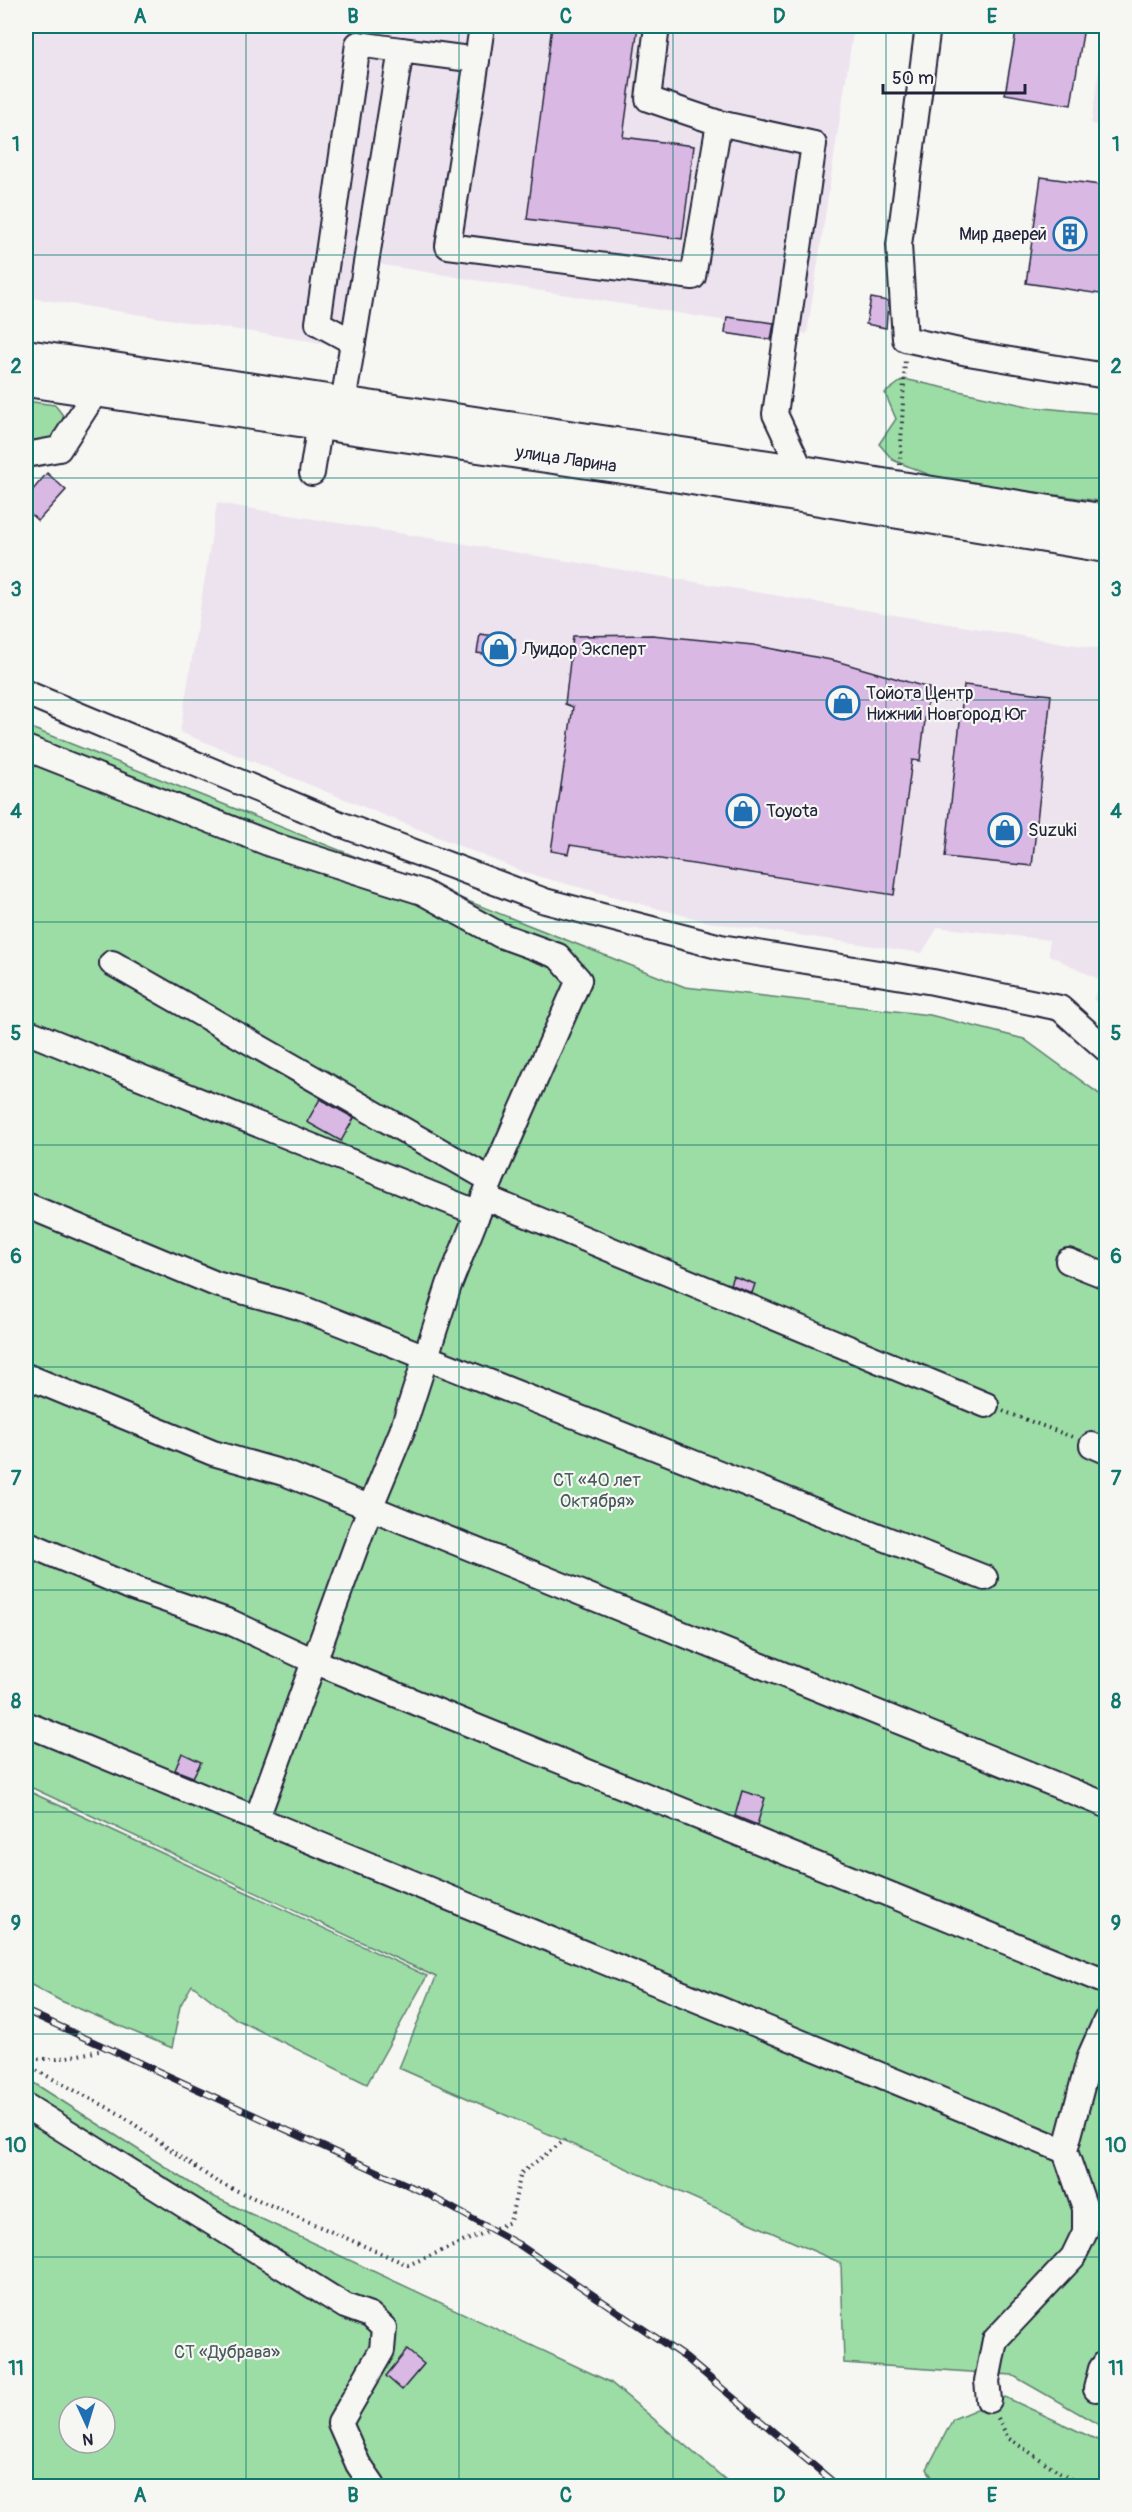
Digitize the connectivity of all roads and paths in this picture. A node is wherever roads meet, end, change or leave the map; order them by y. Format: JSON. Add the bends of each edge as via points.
{"nodes":[{"id":1,"x":482,"y":26,"type":"edge"},
{"id":2,"x":657,"y":26,"type":"edge"},
{"id":3,"x":928,"y":26,"type":"edge"},
{"id":4,"x":401,"y":50,"type":"junction"},
{"id":5,"x":477,"y":60,"type":"junction"},
{"id":6,"x":719,"y":123,"type":"junction"},
{"id":7,"x":905,"y":339,"type":"junction"},
{"id":8,"x":353,"y":342,"type":"junction"},
{"id":9,"x":26,"y":356,"type":"edge"},
{"id":10,"x":1107,"y":376,"type":"edge"},
{"id":11,"x":26,"y":380,"type":"edge"},
{"id":12,"x":98,"y":390,"type":"junction"},
{"id":13,"x":331,"y":413,"type":"junction"},
{"id":14,"x":26,"y":455,"type":"edge"},
{"id":15,"x":802,"y":472,"type":"junction"},
{"id":16,"x":312,"y":473,"type":"dead end"},
{"id":17,"x":897,"y":487,"type":"junction"},
{"id":18,"x":1107,"y":521,"type":"edge"},
{"id":19,"x":1107,"y":546,"type":"edge"},
{"id":20,"x":26,"y":693,"type":"edge"},
{"id":21,"x":26,"y":748,"type":"edge"},
{"id":22,"x":112,"y":963,"type":"dead end"},
{"id":23,"x":26,"y":1031,"type":"edge"},
{"id":24,"x":1107,"y":1049,"type":"edge"},
{"id":25,"x":485,"y":1196,"type":"junction"},
{"id":26,"x":26,"y":1205,"type":"edge"},
{"id":27,"x":1068,"y":1261,"type":"dead end"},
{"id":28,"x":1107,"y":1276,"type":"edge"},
{"id":29,"x":424,"y":1357,"type":"junction"},
{"id":30,"x":26,"y":1376,"type":"edge"},
{"id":31,"x":986,"y":1405,"type":"dead end"},
{"id":32,"x":1021,"y":1417,"type":"dead end"},
{"id":33,"x":1062,"y":1433,"type":"dead end"},
{"id":34,"x":370,"y":1508,"type":"junction"},
{"id":35,"x":26,"y":1543,"type":"edge"},
{"id":36,"x":985,"y":1578,"type":"dead end"},
{"id":37,"x":316,"y":1662,"type":"junction"},
{"id":38,"x":26,"y":1724,"type":"edge"},
{"id":39,"x":1107,"y":1805,"type":"edge"},
{"id":40,"x":257,"y":1818,"type":"junction"},
{"id":41,"x":1107,"y":1982,"type":"edge"},
{"id":42,"x":1107,"y":2020,"type":"edge"},
{"id":43,"x":99,"y":2051,"type":"dead end"},
{"id":44,"x":26,"y":2059,"type":"edge"},
{"id":45,"x":26,"y":2065,"type":"edge"},
{"id":46,"x":26,"y":2106,"type":"edge"},
{"id":47,"x":565,"y":2139,"type":"dead end"},
{"id":48,"x":1065,"y":2151,"type":"junction"},
{"id":49,"x":1107,"y":2362,"type":"edge"},
{"id":50,"x":1096,"y":2389,"type":"dead end"},
{"id":51,"x":989,"y":2400,"type":"joint"},
{"id":52,"x":373,"y":2487,"type":"edge"},
{"id":53,"x":1081,"y":2487,"type":"edge"}],
"edges":[{"from":1,"to":5,"type":"lane"},
{"from":2,"to":6,"type":"lane","via":[[648,99]]},
{"from":3,"to":7,"type":"lane","via":[[899,245]]},
{"from":4,"to":5,"type":"lane"},
{"from":4,"to":8,"type":"lane"},
{"from":4,"to":8,"type":"lane","via":[[358,44],[318,323]]},
{"from":5,"to":6,"type":"lane","via":[[448,246],[693,278]]},
{"from":6,"to":15,"type":"lane","via":[[814,144],[776,414]]},
{"from":7,"to":10,"type":"lane"},
{"from":7,"to":17,"type":"path"},
{"from":8,"to":13,"type":"lane"},
{"from":9,"to":13,"type":"main road","name":"улица Ларина"},
{"from":11,"to":12,"type":"main road","name":"улица Ларина"},
{"from":12,"to":13,"type":"main road","name":"улица Ларина"},
{"from":12,"to":14,"type":"lane","via":[[59,449]]},
{"from":13,"to":15,"type":"main road","name":"улица Ларина"},
{"from":13,"to":16,"type":"lane"},
{"from":13,"to":19,"type":"main road","name":"улица Ларина","via":[[643,470]]},
{"from":15,"to":17,"type":"main road","name":"улица Ларина"},
{"from":17,"to":18,"type":"main road","name":"улица Ларина"},
{"from":20,"to":24,"type":"lane","via":[[340,824],[545,901],[721,947],[933,982],[1060,1008]]},
{"from":21,"to":25,"type":"lane","via":[[273,845],[422,892],[500,934],[558,956],[579,980]]},
{"from":22,"to":25,"type":"lane"},
{"from":23,"to":25,"type":"lane"},
{"from":25,"to":29,"type":"lane"},
{"from":25,"to":31,"type":"lane"},
{"from":26,"to":29,"type":"lane","via":[[216,1284],[299,1307]]},
{"from":27,"to":28,"type":"lane"},
{"from":29,"to":34,"type":"lane","via":[[402,1431]]},
{"from":29,"to":36,"type":"lane"},
{"from":30,"to":34,"type":"lane","via":[[213,1453],[287,1474]]},
{"from":32,"to":33,"type":"path"},
{"from":34,"to":37,"type":"lane"},
{"from":34,"to":39,"type":"lane"},
{"from":35,"to":37,"type":"lane","via":[[135,1589],[230,1622]]},
{"from":37,"to":40,"type":"lane"},
{"from":37,"to":41,"type":"lane"},
{"from":38,"to":40,"type":"lane"},
{"from":40,"to":48,"type":"lane"},
{"from":42,"to":48,"type":"lane","via":[[1090,2056]]},
{"from":43,"to":44,"type":"path","via":[[57,2060]]},
{"from":45,"to":47,"type":"path","via":[[118,2113],[217,2182],[408,2265],[510,2222],[521,2173]]},
{"from":46,"to":52,"type":"lane","via":[[345,2306],[370,2315],[384,2328],[382,2350],[340,2423]]},
{"from":48,"to":51,"type":"lane","via":[[1085,2208],[1085,2232],[1073,2257],[995,2340],[987,2381]]},
{"from":49,"to":50,"type":"lane"},
{"from":51,"to":53,"type":"path","via":[[1008,2438]]}]}
